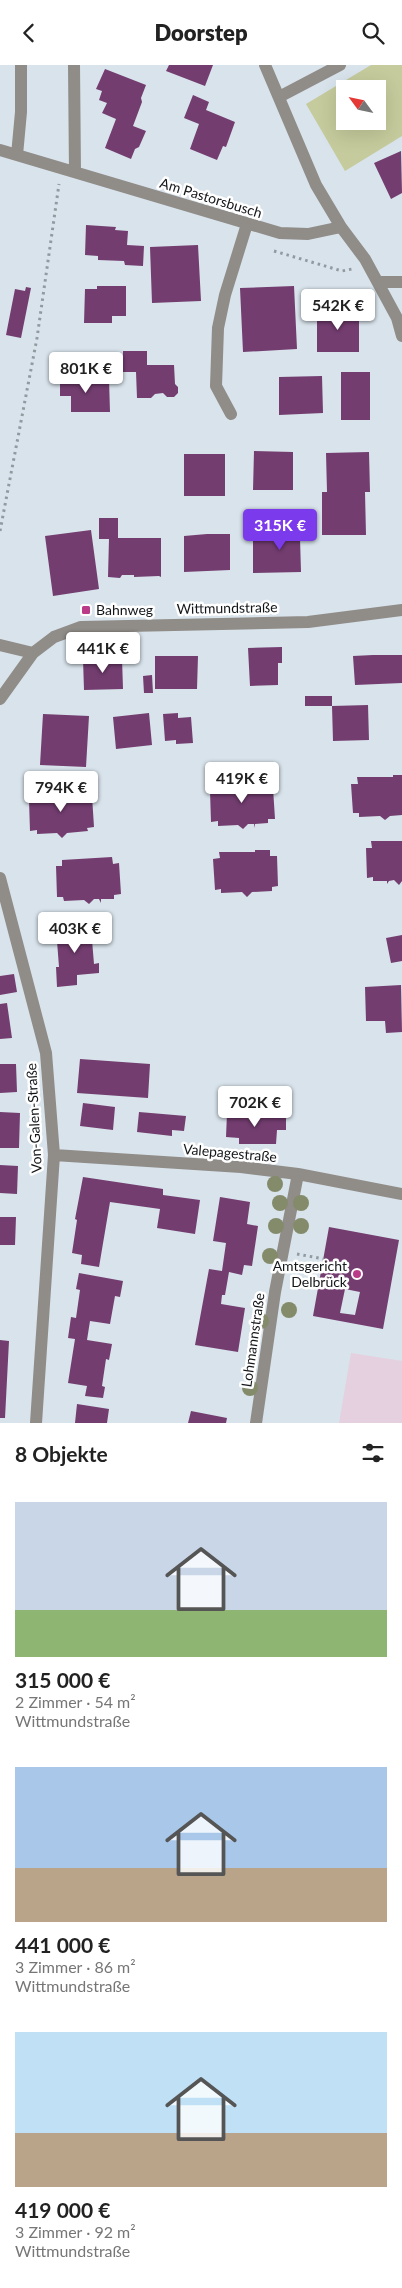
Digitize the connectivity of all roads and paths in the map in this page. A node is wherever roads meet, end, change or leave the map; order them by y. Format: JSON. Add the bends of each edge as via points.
{"nodes":[{"id":1,"x":21,"y":65,"type":"edge"},
{"id":2,"x":74,"y":65,"type":"edge"},
{"id":3,"x":265,"y":65,"type":"edge"},
{"id":4,"x":340,"y":65,"type":"edge"},
{"id":5,"x":279,"y":97,"type":"junction"},
{"id":6,"x":0,"y":150,"type":"edge"},
{"id":7,"x":17,"y":155,"type":"junction"},
{"id":8,"x":61,"y":169,"type":"junction"},
{"id":9,"x":75,"y":172,"type":"junction"},
{"id":10,"x":247,"y":225,"type":"junction"},
{"id":11,"x":341,"y":227,"type":"junction"},
{"id":12,"x":378,"y":282,"type":"junction"},
{"id":13,"x":402,"y":282,"type":"edge"},
{"id":14,"x":402,"y":336,"type":"edge"},
{"id":15,"x":231,"y":415,"type":"dead end"},
{"id":16,"x":0,"y":531,"type":"edge"},
{"id":17,"x":402,"y":610,"type":"edge"},
{"id":18,"x":0,"y":645,"type":"edge"},
{"id":19,"x":33,"y":653,"type":"junction"},
{"id":20,"x":0,"y":699,"type":"edge"},
{"id":21,"x":0,"y":877,"type":"edge"},
{"id":22,"x":54,"y":1155,"type":"junction"},
{"id":23,"x":298,"y":1174,"type":"junction"},
{"id":24,"x":402,"y":1194,"type":"edge"},
{"id":25,"x":282,"y":1252,"type":"junction"},
{"id":26,"x":324,"y":1259,"type":"dead end"},
{"id":27,"x":36,"y":1423,"type":"edge"},
{"id":28,"x":256,"y":1423,"type":"edge"}],
"edges":[{"from":1,"to":7,"type":"street"},
{"from":2,"to":9,"type":"street"},
{"from":3,"to":5,"type":"street"},
{"from":4,"to":5,"type":"street"},
{"from":5,"to":11,"type":"street","via":[[316,185]]},
{"from":6,"to":7,"type":"street","name":"Am Pastorsbusch"},
{"from":7,"to":8,"type":"street","name":"Am Pastorsbusch"},
{"from":8,"to":9,"type":"street","name":"Am Pastorsbusch"},
{"from":8,"to":16,"type":"path","via":[[37,338]]},
{"from":9,"to":10,"type":"street","name":"Am Pastorsbusch"},
{"from":10,"to":11,"type":"street","name":"Am Pastorsbusch","via":[[280,233],[308,234]]},
{"from":10,"to":15,"type":"street","via":[[218,327],[216,386]]},
{"from":11,"to":12,"type":"street"},
{"from":12,"to":13,"type":"street"},
{"from":12,"to":14,"type":"street","via":[[397,318]]},
{"from":17,"to":19,"type":"street","name":"Wittmundstraße","via":[[308,622],[82,627],[54,637]]},
{"from":18,"to":19,"type":"street"},
{"from":19,"to":20,"type":"street"},
{"from":21,"to":22,"type":"street","name":"Von-Galen-Straße","via":[[46,1053]]},
{"from":22,"to":23,"type":"street","name":"Valepagestraße","via":[[241,1167]]},
{"from":22,"to":27,"type":"street","name":"Von-Galen-Straße"},
{"from":23,"to":24,"type":"street","name":"Valepagestraße"},
{"from":23,"to":25,"type":"street","name":"Lohmannstraße"},
{"from":25,"to":26,"type":"path"},
{"from":25,"to":28,"type":"street","name":"Lohmannstraße"}]}
